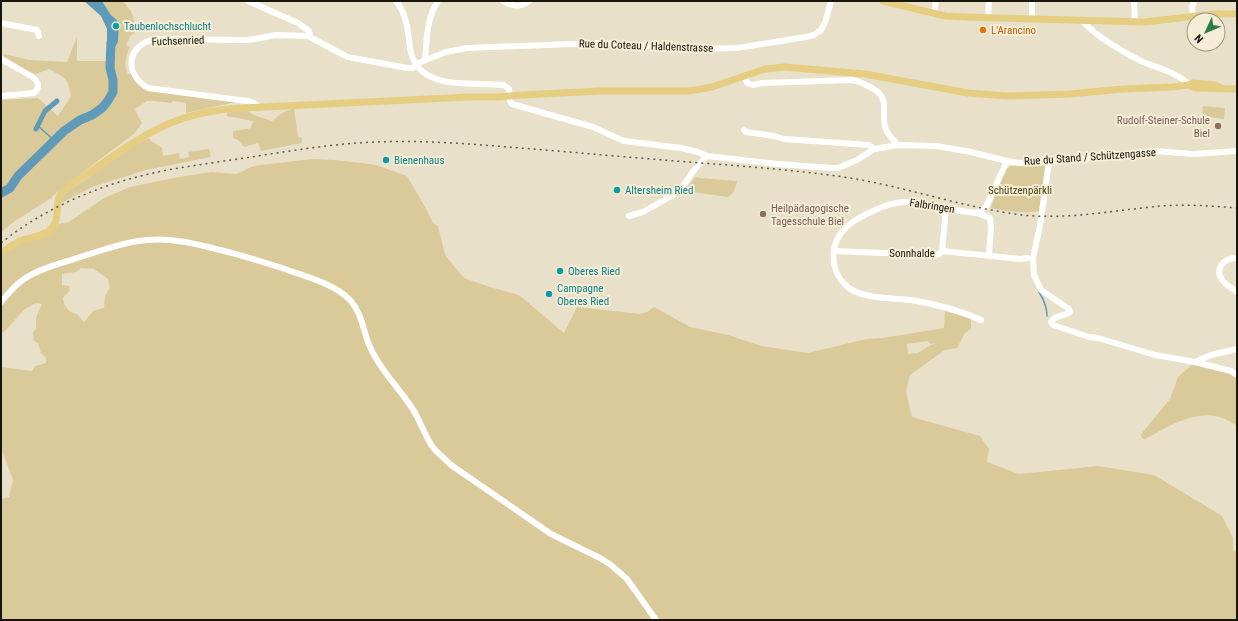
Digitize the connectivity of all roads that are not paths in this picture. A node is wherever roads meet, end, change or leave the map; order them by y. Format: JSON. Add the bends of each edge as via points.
{"nodes":[{"id":1,"x":248,"y":1,"type":"edge"},
{"id":2,"x":396,"y":1,"type":"edge"},
{"id":3,"x":438,"y":1,"type":"edge"},
{"id":4,"x":503,"y":1,"type":"edge"},
{"id":5,"x":529,"y":1,"type":"edge"},
{"id":6,"x":831,"y":1,"type":"edge"},
{"id":7,"x":884,"y":1,"type":"edge"},
{"id":8,"x":936,"y":1,"type":"edge"},
{"id":9,"x":989,"y":1,"type":"edge"},
{"id":10,"x":1032,"y":1,"type":"edge"},
{"id":11,"x":1135,"y":1,"type":"edge"},
{"id":12,"x":1194,"y":1,"type":"edge"},
{"id":13,"x":1192,"y":12,"type":"edge"},
{"id":14,"x":934,"y":14,"type":"junction"},
{"id":15,"x":1226,"y":14,"type":"edge"},
{"id":16,"x":1237,"y":14,"type":"edge"},
{"id":17,"x":1186,"y":17,"type":"edge"},
{"id":18,"x":988,"y":18,"type":"junction"},
{"id":19,"x":1032,"y":20,"type":"junction"},
{"id":20,"x":1082,"y":21,"type":"junction"},
{"id":21,"x":1135,"y":22,"type":"junction"},
{"id":22,"x":1,"y":23,"type":"edge"},
{"id":23,"x":39,"y":36,"type":"dead end"},
{"id":24,"x":310,"y":36,"type":"junction"},
{"id":25,"x":1,"y":59,"type":"edge"},
{"id":26,"x":425,"y":60,"type":"junction"},
{"id":27,"x":417,"y":65,"type":"junction"},
{"id":28,"x":744,"y":76,"type":"junction"},
{"id":29,"x":1190,"y":85,"type":"junction"},
{"id":30,"x":1237,"y":89,"type":"edge"},
{"id":31,"x":1,"y":96,"type":"edge"},
{"id":32,"x":509,"y":96,"type":"junction"},
{"id":33,"x":259,"y":107,"type":"junction"},
{"id":34,"x":744,"y":130,"type":"dead end"},
{"id":35,"x":898,"y":145,"type":"junction"},
{"id":36,"x":874,"y":149,"type":"junction"},
{"id":37,"x":1237,"y":151,"type":"edge"},
{"id":38,"x":705,"y":159,"type":"junction"},
{"id":39,"x":1007,"y":161,"type":"junction"},
{"id":40,"x":1049,"y":162,"type":"junction"},
{"id":41,"x":986,"y":207,"type":"junction"},
{"id":42,"x":946,"y":208,"type":"junction"},
{"id":43,"x":977,"y":213,"type":"junction"},
{"id":44,"x":630,"y":216,"type":"dead end"},
{"id":45,"x":990,"y":218,"type":"junction"},
{"id":46,"x":834,"y":251,"type":"junction"},
{"id":47,"x":942,"y":251,"type":"junction"},
{"id":48,"x":1,"y":253,"type":"edge"},
{"id":49,"x":989,"y":256,"type":"junction"},
{"id":50,"x":1028,"y":258,"type":"dead end"},
{"id":51,"x":1237,"y":258,"type":"edge"},
{"id":52,"x":1237,"y":292,"type":"edge"},
{"id":53,"x":1,"y":302,"type":"edge"},
{"id":54,"x":981,"y":320,"type":"dead end"},
{"id":55,"x":1237,"y":349,"type":"edge"},
{"id":56,"x":1195,"y":362,"type":"junction"},
{"id":57,"x":1237,"y":375,"type":"edge"},
{"id":58,"x":656,"y":620,"type":"edge"}],
"edges":[{"from":1,"to":24,"type":"street","via":[[298,23],[309,31]]},
{"from":2,"to":27,"type":"street","via":[[405,16],[411,51]]},
{"from":3,"to":26,"type":"street","via":[[428,23]]},
{"from":4,"to":5,"type":"street","via":[[517,6]]},
{"from":6,"to":26,"type":"street","name":"Rue du Coteau / Haldenstrasse","via":[[825,23],[814,35],[737,48],[708,49],[599,43],[467,48]]},
{"from":7,"to":14,"type":"main road"},
{"from":8,"to":14,"type":"street"},
{"from":9,"to":18,"type":"street"},
{"from":10,"to":19,"type":"street"},
{"from":11,"to":21,"type":"street"},
{"from":12,"to":13,"type":"street"},
{"from":14,"to":18,"type":"main road"},
{"from":15,"to":16,"type":"main road"},
{"from":17,"to":21,"type":"main road"},
{"from":18,"to":19,"type":"main road"},
{"from":19,"to":20,"type":"main road"},
{"from":20,"to":21,"type":"main road"},
{"from":20,"to":29,"type":"street","via":[[1128,54],[1182,78]]},
{"from":22,"to":23,"type":"street","via":[[37,30]]},
{"from":24,"to":27,"type":"street","via":[[348,57],[407,68]]},
{"from":24,"to":33,"type":"street","name":"Fuchsenried","via":[[276,35],[255,40],[156,40],[141,45],[134,54],[132,71],[137,80],[148,88],[246,101]]},
{"from":25,"to":31,"type":"street","via":[[33,77],[39,85],[34,93]]},
{"from":26,"to":27,"type":"street","name":"Rue du Coteau / Haldenstrasse"},
{"from":27,"to":32,"type":"street","via":[[428,76],[440,81],[504,85],[509,89]]},
{"from":28,"to":29,"type":"main road","via":[[772,68],[802,68],[884,77],[968,93],[1007,96]]},
{"from":28,"to":32,"type":"main road","via":[[712,87],[689,91],[601,91]]},
{"from":28,"to":35,"type":"street","via":[[747,83],[752,85],[854,80],[866,85],[881,95],[886,131]]},
{"from":29,"to":30,"type":"main road","via":[[1195,88]]},
{"from":32,"to":33,"type":"main road"},
{"from":32,"to":38,"type":"street","name":"Rue du Stand / Schützengasse","via":[[512,104],[593,127],[619,140],[681,148],[698,152]]},
{"from":33,"to":48,"type":"main road","via":[[199,113],[178,119],[134,141],[62,192],[58,200],[56,221],[51,229],[18,242]]},
{"from":34,"to":36,"type":"street","via":[[784,139],[869,145]]},
{"from":35,"to":36,"type":"street","name":"Rue du Stand / Schützengasse"},
{"from":35,"to":39,"type":"street","name":"Rue du Stand / Schützengasse","via":[[936,146]]},
{"from":36,"to":38,"type":"street","name":"Rue du Stand / Schützengasse","via":[[838,168]]},
{"from":37,"to":40,"type":"street","name":"Rue du Stand / Schützengasse","via":[[1193,154],[1143,152]]},
{"from":38,"to":44,"type":"street","via":[[674,196]]},
{"from":39,"to":40,"type":"street","name":"Rue du Stand / Schützengasse"},
{"from":39,"to":41,"type":"street"},
{"from":40,"to":56,"type":"street","via":[[1033,258],[1034,275],[1041,290],[1067,306],[1070,311],[1052,319],[1053,325],[1155,355]]},
{"from":41,"to":43,"type":"street"},
{"from":41,"to":45,"type":"street"},
{"from":42,"to":43,"type":"street","name":"Falbringen"},
{"from":42,"to":46,"type":"street","name":"Falbringen","via":[[910,202],[884,206],[844,229]]},
{"from":42,"to":47,"type":"street"},
{"from":43,"to":45,"type":"street"},
{"from":45,"to":49,"type":"street"},
{"from":46,"to":47,"type":"street","name":"Sonnhalde","via":[[934,255]]},
{"from":46,"to":54,"type":"street","name":"Falbringen","via":[[838,276],[857,292],[929,304]]},
{"from":47,"to":49,"type":"street","name":"Sonnhalde"},
{"from":49,"to":50,"type":"street","name":"Sonnhalde"},
{"from":51,"to":52,"type":"street","via":[[1225,261],[1220,272],[1224,282]]},
{"from":53,"to":58,"type":"street","via":[[20,282],[49,267],[128,243],[170,239],[231,252],[336,289],[356,307],[378,363],[413,409],[432,446],[442,457],[551,534],[611,565],[627,579]]},
{"from":55,"to":56,"type":"street","via":[[1210,355]]},
{"from":56,"to":57,"type":"street","via":[[1231,371]]}]}
